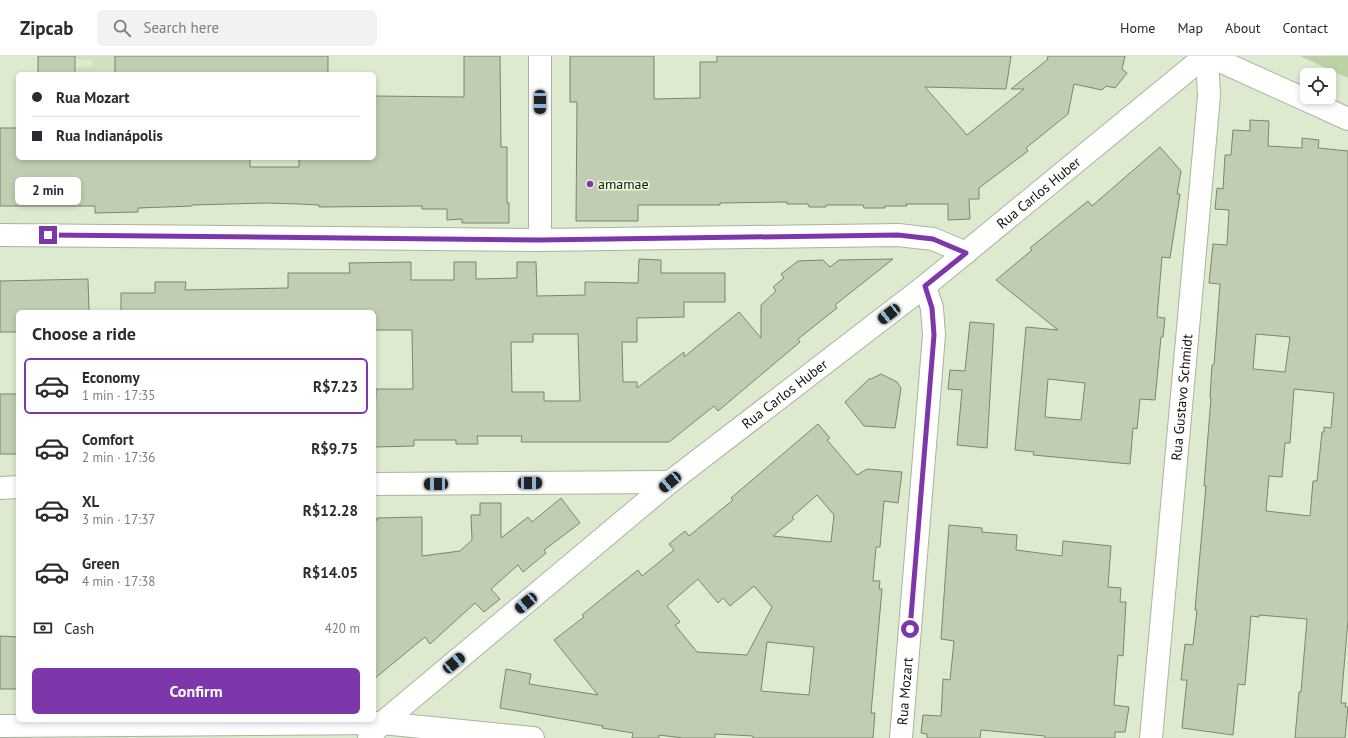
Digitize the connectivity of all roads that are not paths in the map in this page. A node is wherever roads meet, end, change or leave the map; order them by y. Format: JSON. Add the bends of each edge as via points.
{"nodes":[{"id":1,"x":540,"y":56,"type":"edge"},
{"id":2,"x":1207,"y":56,"type":"edge"},
{"id":3,"x":1348,"y":118,"type":"edge"},
{"id":4,"x":0,"y":235,"type":"edge"},
{"id":5,"x":540,"y":240,"type":"junction"},
{"id":6,"x":966,"y":253,"type":"junction"},
{"id":7,"x":925,"y":286,"type":"junction"},
{"id":8,"x":670,"y":482,"type":"junction"},
{"id":9,"x":376,"y":484,"type":"edge"},
{"id":10,"x":0,"y":488,"type":"edge"},
{"id":11,"x":16,"y":488,"type":"edge"},
{"id":12,"x":0,"y":726,"type":"edge"},
{"id":13,"x":375,"y":731,"type":"edge"},
{"id":14,"x":533,"y":738,"type":"edge"},
{"id":15,"x":901,"y":738,"type":"edge"},
{"id":16,"x":1152,"y":738,"type":"edge"}],
"edges":[{"from":1,"to":5,"type":"street"},
{"from":2,"to":3,"type":"street"},
{"from":2,"to":6,"type":"street","name":"Rua Carlos Huber"},
{"from":2,"to":16,"type":"street","name":"Rua Gustavo Schmidt","via":[[1209,96]]},
{"from":4,"to":5,"type":"street"},
{"from":5,"to":6,"type":"street","via":[[898,235],[933,239]]},
{"from":6,"to":7,"type":"street","name":"Rua Carlos Huber"},
{"from":7,"to":8,"type":"street","name":"Rua Carlos Huber"},
{"from":7,"to":15,"type":"street","name":"Rua Mozart","via":[[932,308],[934,335]]},
{"from":8,"to":9,"type":"street"},
{"from":8,"to":13,"type":"street","name":"Rua Carlos Huber"},
{"from":10,"to":11,"type":"street"},
{"from":12,"to":13,"type":"street"},
{"from":13,"to":14,"type":"street"}]}
